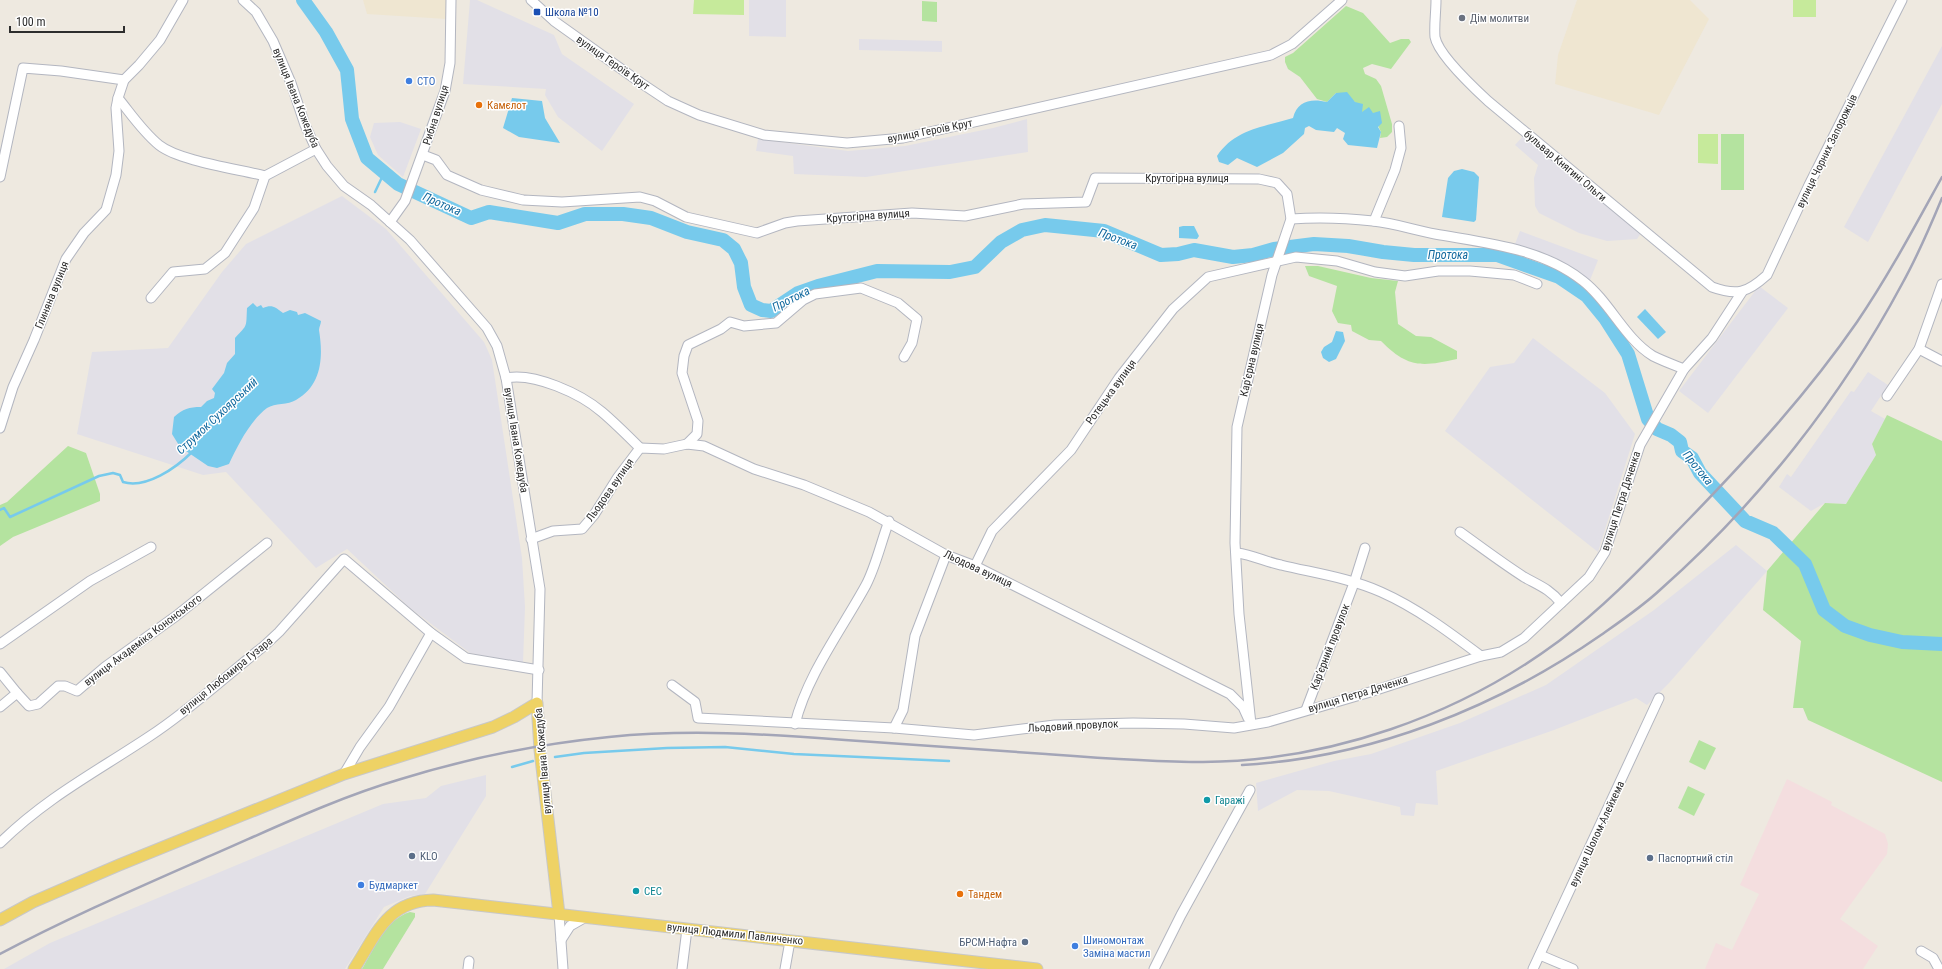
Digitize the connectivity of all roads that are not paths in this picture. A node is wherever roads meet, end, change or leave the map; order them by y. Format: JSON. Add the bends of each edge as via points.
{"nodes":[{"id":1,"x":183,"y":0,"type":"edge"},
{"id":2,"x":243,"y":0,"type":"edge"},
{"id":3,"x":451,"y":0,"type":"edge"},
{"id":4,"x":531,"y":0,"type":"edge"},
{"id":5,"x":1342,"y":0,"type":"edge"},
{"id":6,"x":1436,"y":0,"type":"edge"},
{"id":7,"x":1902,"y":0,"type":"edge"},
{"id":8,"x":124,"y":80,"type":"junction"},
{"id":9,"x":118,"y":98,"type":"junction"},
{"id":10,"x":1399,"y":126,"type":"dead end"},
{"id":11,"x":316,"y":149,"type":"junction"},
{"id":12,"x":423,"y":155,"type":"junction"},
{"id":13,"x":265,"y":176,"type":"junction"},
{"id":14,"x":0,"y":177,"type":"edge"},
{"id":15,"x":1292,"y":219,"type":"junction"},
{"id":16,"x":1374,"y":221,"type":"junction"},
{"id":17,"x":390,"y":222,"type":"junction"},
{"id":18,"x":1278,"y":262,"type":"junction"},
{"id":19,"x":1537,"y":284,"type":"dead end"},
{"id":20,"x":1942,"y":284,"type":"edge"},
{"id":21,"x":1742,"y":292,"type":"junction"},
{"id":22,"x":151,"y":298,"type":"dead end"},
{"id":23,"x":1919,"y":349,"type":"junction"},
{"id":24,"x":904,"y":358,"type":"dead end"},
{"id":25,"x":1942,"y":361,"type":"edge"},
{"id":26,"x":1684,"y":369,"type":"junction"},
{"id":27,"x":506,"y":378,"type":"junction"},
{"id":28,"x":1887,"y":396,"type":"dead end"},
{"id":29,"x":0,"y":428,"type":"edge"},
{"id":30,"x":687,"y":444,"type":"junction"},
{"id":31,"x":640,"y":448,"type":"junction"},
{"id":32,"x":889,"y":521,"type":"junction"},
{"id":33,"x":1460,"y":532,"type":"dead end"},
{"id":34,"x":531,"y":538,"type":"junction"},
{"id":35,"x":267,"y":543,"type":"dead end"},
{"id":36,"x":151,"y":547,"type":"dead end"},
{"id":37,"x":1366,"y":548,"type":"dead end"},
{"id":38,"x":1237,"y":553,"type":"junction"},
{"id":39,"x":946,"y":555,"type":"junction"},
{"id":40,"x":975,"y":566,"type":"junction"},
{"id":41,"x":1354,"y":583,"type":"junction"},
{"id":42,"x":1561,"y":603,"type":"junction"},
{"id":43,"x":432,"y":633,"type":"junction"},
{"id":44,"x":0,"y":644,"type":"edge"},
{"id":45,"x":1480,"y":656,"type":"junction"},
{"id":46,"x":539,"y":670,"type":"junction"},
{"id":47,"x":0,"y":672,"type":"edge"},
{"id":48,"x":672,"y":685,"type":"dead end"},
{"id":49,"x":17,"y":693,"type":"junction"},
{"id":50,"x":1659,"y":698,"type":"dead end"},
{"id":51,"x":537,"y":704,"type":"junction"},
{"id":52,"x":0,"y":707,"type":"edge"},
{"id":53,"x":1306,"y":710,"type":"junction"},
{"id":54,"x":795,"y":724,"type":"junction"},
{"id":55,"x":1251,"y":724,"type":"junction"},
{"id":56,"x":894,"y":728,"type":"junction"},
{"id":57,"x":344,"y":774,"type":"junction"},
{"id":58,"x":1250,"y":790,"type":"dead end"},
{"id":59,"x":0,"y":843,"type":"edge"},
{"id":60,"x":556,"y":894,"type":"junction"},
{"id":61,"x":536,"y":912,"type":"junction"},
{"id":62,"x":559,"y":914,"type":"junction"},
{"id":63,"x":579,"y":918,"type":"junction"},
{"id":64,"x":0,"y":920,"type":"edge"},
{"id":65,"x":687,"y":929,"type":"junction"},
{"id":66,"x":560,"y":930,"type":"junction"},
{"id":67,"x":561,"y":940,"type":"junction"},
{"id":68,"x":790,"y":940,"type":"junction"},
{"id":69,"x":1921,"y":951,"type":"dead end"},
{"id":70,"x":1540,"y":954,"type":"junction"},
{"id":71,"x":354,"y":969,"type":"edge"},
{"id":72,"x":563,"y":969,"type":"edge"},
{"id":73,"x":682,"y":969,"type":"edge"},
{"id":74,"x":785,"y":969,"type":"edge"},
{"id":75,"x":1037,"y":969,"type":"edge"},
{"id":76,"x":1154,"y":969,"type":"edge"},
{"id":77,"x":1533,"y":969,"type":"edge"},
{"id":78,"x":1573,"y":969,"type":"edge"},
{"id":79,"x":1939,"y":969,"type":"edge"}],
"edges":[{"from":1,"to":8,"type":"street","name":"Глиняна вулиця","via":[[160,40]]},
{"from":2,"to":11,"type":"street","name":"вулиця Івана Кожедуба","via":[[256,12],[273,41]]},
{"from":3,"to":12,"type":"street","name":"Рибна вулиця","via":[[448,83]]},
{"from":4,"to":5,"type":"street","name":"вулиця Героїв Крут","via":[[554,21],[668,101],[700,115],[764,135],[847,143],[903,138],[1271,55],[1292,44]]},
{"from":6,"to":21,"type":"street","name":"бульвар Княгині Ольги","via":[[1435,39],[1465,79],[1712,287],[1726,292]]},
{"from":7,"to":21,"type":"street","name":"вулиця Чорних Запорожців","via":[[1767,275],[1756,285]]},
{"from":8,"to":9,"type":"street","name":"Глиняна вулиця"},
{"from":8,"to":14,"type":"street","via":[[23,68]]},
{"from":9,"to":13,"type":"street","via":[[145,132],[159,145],[176,155]]},
{"from":9,"to":29,"type":"street","name":"Глиняна вулиця","via":[[116,129],[119,151],[116,175],[106,210],[84,233],[66,259],[13,387]]},
{"from":10,"to":16,"type":"street","via":[[1401,148]]},
{"from":11,"to":13,"type":"street"},
{"from":11,"to":17,"type":"street","name":"вулиця Івана Кожедуба","via":[[335,177]]},
{"from":12,"to":15,"type":"street","name":"Крутогірна вулиця","via":[[436,160],[446,175],[481,190],[523,200],[562,202],[640,197],[655,201],[686,217],[758,233],[797,221],[912,213],[965,216],[1023,204],[1086,202],[1095,178],[1259,179],[1277,183],[1288,194]]},
{"from":12,"to":17,"type":"street","name":"Рибна вулиця","via":[[405,201]]},
{"from":13,"to":22,"type":"street","via":[[254,208],[225,253],[205,269],[173,272]]},
{"from":15,"to":16,"type":"street","via":[[1310,217]]},
{"from":15,"to":18,"type":"street","name":"Карʼєрна вулиця"},
{"from":16,"to":26,"type":"street","via":[[1512,248],[1564,269],[1583,281],[1598,296],[1631,337],[1653,355]]},
{"from":17,"to":27,"type":"street","name":"вулиця Івана Кожедуба","via":[[410,240],[487,328],[497,346]]},
{"from":18,"to":19,"type":"street","via":[[1296,257],[1337,261],[1375,272],[1405,276],[1438,271],[1514,274]]},
{"from":18,"to":38,"type":"street","name":"Карʼєрна вулиця","via":[[1272,275],[1237,427]]},
{"from":18,"to":40,"type":"street","name":"Ротецька вулиця","via":[[1208,278],[1173,309],[1119,378],[1071,450],[992,531]]},
{"from":20,"to":23,"type":"street"},
{"from":21,"to":26,"type":"street","name":"вулиця Петра Дяченка","via":[[1712,338]]},
{"from":23,"to":25,"type":"street"},
{"from":23,"to":28,"type":"street"},
{"from":24,"to":30,"type":"street","via":[[912,343],[917,319],[898,303],[861,288],[815,294],[803,300],[776,323],[744,326],[730,322],[688,345],[684,356],[682,372],[698,421],[697,434]]},
{"from":26,"to":42,"type":"street","name":"вулиця Петра Дяченка","via":[[1640,445],[1605,552],[1588,577]]},
{"from":27,"to":31,"type":"street","name":"Льодова вулиця","via":[[516,376],[567,390],[601,411]]},
{"from":27,"to":34,"type":"street","name":"вулиця Івана Кожедуба"},
{"from":30,"to":31,"type":"street","name":"Льодова вулиця","via":[[664,449]]},
{"from":30,"to":32,"type":"street","name":"Льодова вулиця","via":[[704,446],[754,469],[804,485]]},
{"from":31,"to":34,"type":"street","name":"Льодова вулиця","via":[[582,529],[553,531]]},
{"from":32,"to":39,"type":"street","name":"Льодова вулиця"},
{"from":32,"to":54,"type":"street","via":[[867,583],[827,650],[801,702]]},
{"from":33,"to":42,"type":"street","via":[[1523,576],[1544,586]]},
{"from":34,"to":46,"type":"street","name":"вулиця Івана Кожедуба","via":[[540,589]]},
{"from":35,"to":49,"type":"street","name":"вулиця Академіка Кононського","via":[[77,691],[58,686],[38,704],[29,706]]},
{"from":36,"to":44,"type":"street","via":[[90,581]]},
{"from":37,"to":41,"type":"street","name":"Карʼєрний провулок"},
{"from":38,"to":41,"type":"street","via":[[1250,554],[1278,565]]},
{"from":38,"to":55,"type":"street","name":"Карʼєрна вулиця","via":[[1239,614]]},
{"from":39,"to":40,"type":"street","name":"Льодова вулиця"},
{"from":39,"to":56,"type":"street","via":[[916,636],[903,710]]},
{"from":40,"to":55,"type":"street","name":"Льодова вулиця","via":[[1230,694],[1243,707]]},
{"from":41,"to":45,"type":"street","via":[[1410,607],[1451,633]]},
{"from":41,"to":53,"type":"street","name":"Карʼєрний провулок"},
{"from":42,"to":45,"type":"street","name":"вулиця Петра Дяченка","via":[[1524,638],[1501,652]]},
{"from":43,"to":46,"type":"street","name":"вулиця Любомира Гузара","via":[[466,658]]},
{"from":43,"to":57,"type":"street","via":[[393,702]]},
{"from":43,"to":59,"type":"street","name":"вулиця Любомира Гузара","via":[[344,559],[264,646],[151,736],[51,799]]},
{"from":45,"to":53,"type":"street","name":"вулиця Петра Дяченка"},
{"from":46,"to":51,"type":"street","name":"вулиця Івана Кожедуба"},
{"from":47,"to":49,"type":"street","name":"вулиця Академіка Кононського"},
{"from":48,"to":54,"type":"street","name":"Льодовий провулок","via":[[694,702],[698,718]]},
{"from":49,"to":52,"type":"street"},
{"from":50,"to":70,"type":"street","name":"вулиця Шолом-Алейхема"},
{"from":51,"to":57,"type":"main road","via":[[493,727]]},
{"from":51,"to":60,"type":"main road","name":"вулиця Івана Кожедуба"},
{"from":53,"to":55,"type":"street","name":"вулиця Петра Дяченка","via":[[1268,722]]},
{"from":54,"to":56,"type":"street","name":"Льодовий провулок"},
{"from":55,"to":56,"type":"street","name":"Льодовий провулок","via":[[1234,728],[1133,723],[1055,725],[974,735]]},
{"from":57,"to":64,"type":"main road","via":[[119,865],[33,902]]},
{"from":58,"to":76,"type":"street"},
{"from":60,"to":61,"type":"main road","via":[[554,902],[548,908]]},
{"from":60,"to":62,"type":"main road","name":"вулиця Івана Кожедуба"},
{"from":60,"to":63,"type":"main road","via":[[566,910]]},
{"from":61,"to":62,"type":"main road","name":"вулиця Людмили Павличенко"},
{"from":61,"to":66,"type":"street","via":[[548,917]]},
{"from":61,"to":71,"type":"main road","name":"вулиця Людмили Павличенко","via":[[433,900],[414,902],[393,912]]},
{"from":62,"to":63,"type":"main road","name":"вулиця Людмили Павличенко"},
{"from":62,"to":66,"type":"street","name":"вулиця Івана Кожедуба"},
{"from":63,"to":65,"type":"main road","name":"вулиця Людмили Павличенко"},
{"from":63,"to":67,"type":"street"},
{"from":65,"to":68,"type":"main road","name":"вулиця Людмили Павличенко"},
{"from":65,"to":73,"type":"street"},
{"from":66,"to":67,"type":"street","name":"вулиця Івана Кожедуба"},
{"from":67,"to":72,"type":"street","name":"вулиця Івана Кожедуба"},
{"from":68,"to":74,"type":"street"},
{"from":68,"to":75,"type":"main road","name":"вулиця Людмили Павличенко"},
{"from":69,"to":79,"type":"street","via":[[1933,958]]},
{"from":70,"to":77,"type":"street","name":"вулиця Шолом-Алейхема"},
{"from":70,"to":78,"type":"street"}]}
